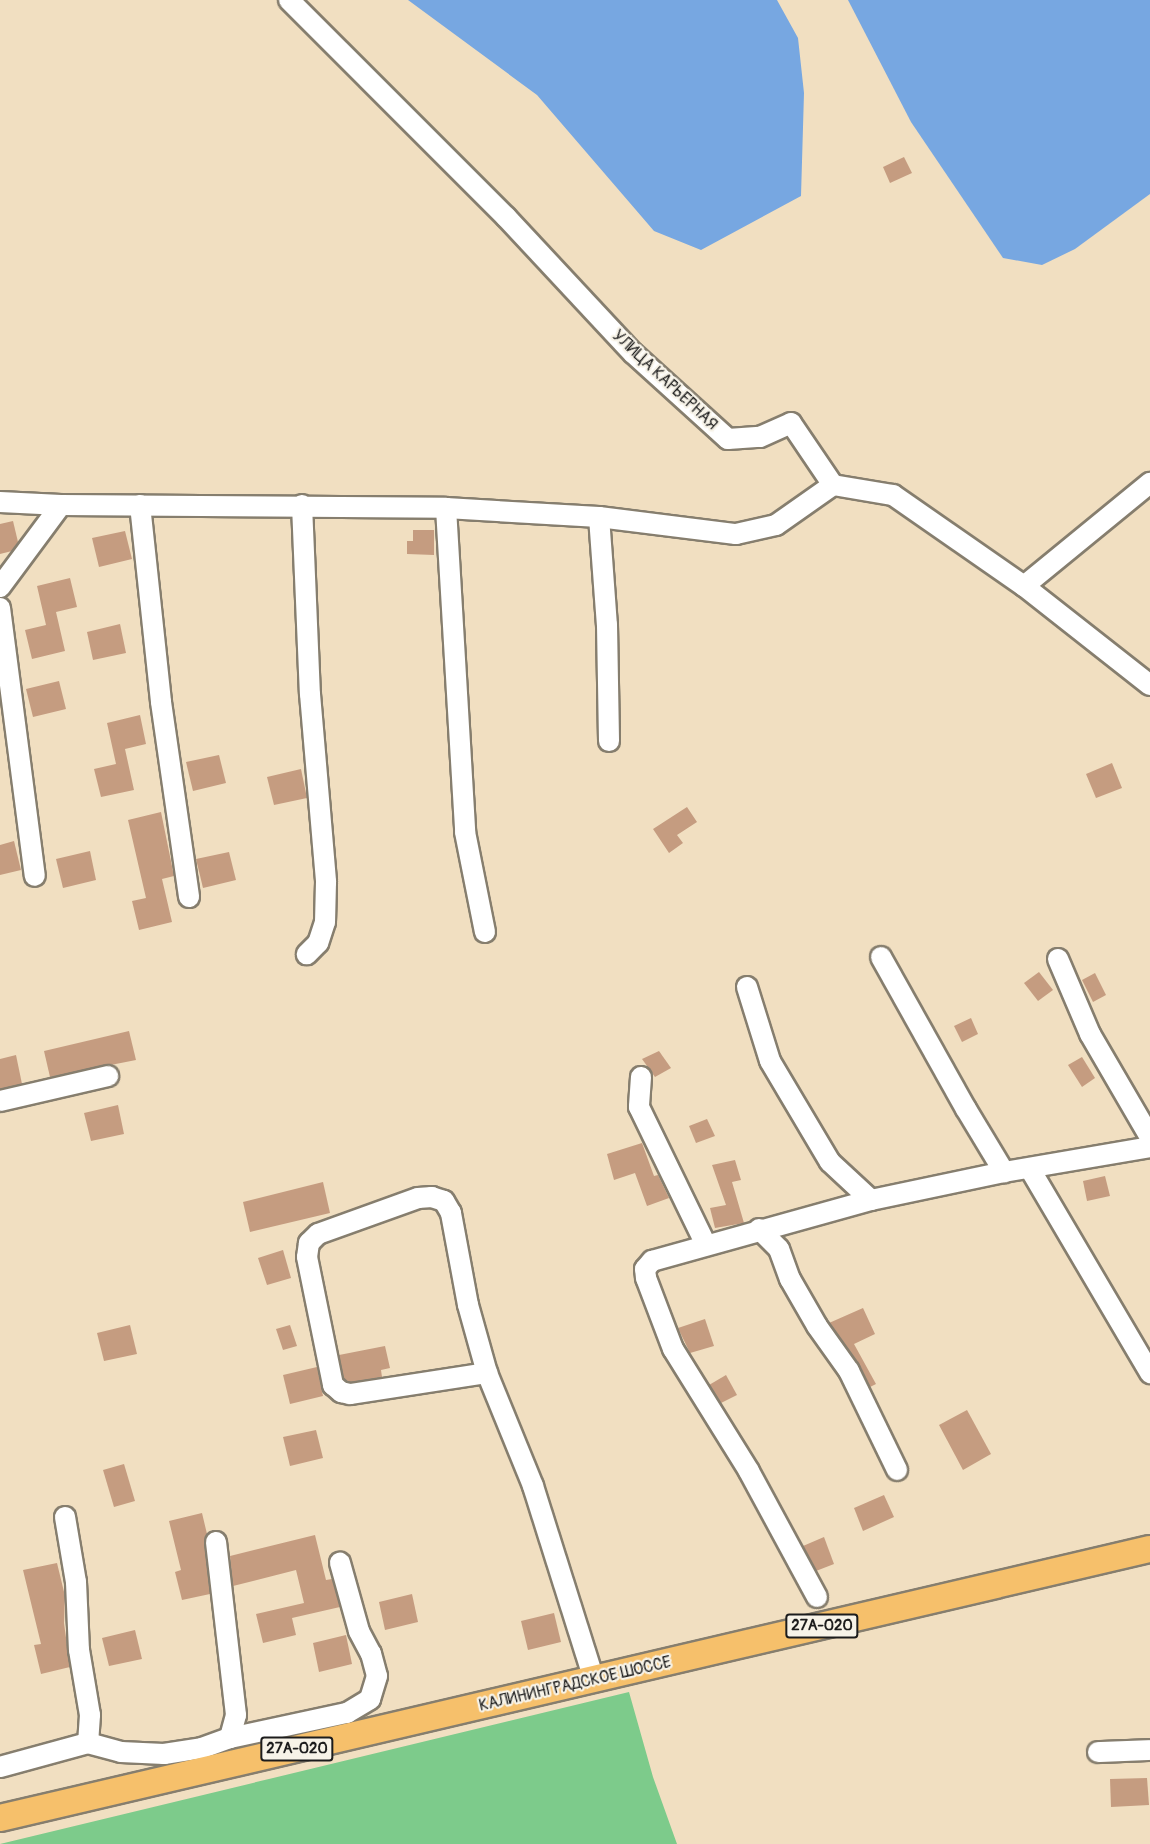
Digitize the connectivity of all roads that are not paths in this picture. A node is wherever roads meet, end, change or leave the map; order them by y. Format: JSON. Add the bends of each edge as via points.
{"nodes":[{"id":1,"x":289,"y":0,"type":"edge"},
{"id":2,"x":1150,"y":483,"type":"edge"},
{"id":3,"x":833,"y":485,"type":"junction"},
{"id":4,"x":0,"y":502,"type":"edge"},
{"id":5,"x":61,"y":505,"type":"junction"},
{"id":6,"x":140,"y":505,"type":"junction"},
{"id":7,"x":302,"y":505,"type":"junction"},
{"id":8,"x":446,"y":508,"type":"junction"},
{"id":9,"x":599,"y":518,"type":"junction"},
{"id":10,"x":1024,"y":586,"type":"junction"},
{"id":11,"x":0,"y":587,"type":"edge"},
{"id":12,"x":0,"y":608,"type":"edge"},
{"id":13,"x":1150,"y":685,"type":"edge"},
{"id":14,"x":609,"y":741,"type":"dead end"},
{"id":15,"x":35,"y":876,"type":"dead end"},
{"id":16,"x":189,"y":897,"type":"dead end"},
{"id":17,"x":485,"y":932,"type":"dead end"},
{"id":18,"x":307,"y":954,"type":"dead end"},
{"id":19,"x":881,"y":957,"type":"dead end"},
{"id":20,"x":1058,"y":959,"type":"dead end"},
{"id":21,"x":747,"y":987,"type":"dead end"},
{"id":22,"x":108,"y":1077,"type":"dead end"},
{"id":23,"x":641,"y":1077,"type":"dead end"},
{"id":24,"x":0,"y":1101,"type":"edge"},
{"id":25,"x":1150,"y":1137,"type":"edge"},
{"id":26,"x":1150,"y":1147,"type":"edge"},
{"id":27,"x":1030,"y":1168,"type":"junction"},
{"id":28,"x":1004,"y":1172,"type":"junction"},
{"id":29,"x":871,"y":1200,"type":"junction"},
{"id":30,"x":759,"y":1229,"type":"junction"},
{"id":31,"x":706,"y":1245,"type":"junction"},
{"id":32,"x":487,"y":1372,"type":"junction"},
{"id":33,"x":1150,"y":1372,"type":"edge"},
{"id":34,"x":897,"y":1470,"type":"dead end"},
{"id":35,"x":65,"y":1517,"type":"dead end"},
{"id":36,"x":216,"y":1542,"type":"dead end"},
{"id":37,"x":1150,"y":1549,"type":"edge"},
{"id":38,"x":340,"y":1563,"type":"dead end"},
{"id":39,"x":817,"y":1597,"type":"dead end"},
{"id":40,"x":594,"y":1679,"type":"junction"},
{"id":41,"x":230,"y":1738,"type":"junction"},
{"id":42,"x":88,"y":1743,"type":"junction"},
{"id":43,"x":1150,"y":1750,"type":"edge"},
{"id":44,"x":1098,"y":1752,"type":"dead end"},
{"id":45,"x":0,"y":1767,"type":"edge"},
{"id":46,"x":0,"y":1818,"type":"edge"}],
"edges":[{"from":1,"to":3,"type":"street","name":"УЛИЦА КАРЬЕРНАЯ","via":[[506,218],[633,353],[728,439],[759,437],[791,423]]},
{"from":2,"to":10,"type":"street"},
{"from":3,"to":9,"type":"street","via":[[776,525],[736,534]]},
{"from":3,"to":10,"type":"street","via":[[893,495]]},
{"from":4,"to":5,"type":"street"},
{"from":5,"to":6,"type":"street"},
{"from":5,"to":11,"type":"street"},
{"from":6,"to":7,"type":"street"},
{"from":6,"to":16,"type":"street","via":[[160,702]]},
{"from":7,"to":8,"type":"street"},
{"from":7,"to":18,"type":"street","via":[[310,694],[326,882],[325,922],[318,944]]},
{"from":8,"to":9,"type":"street"},
{"from":8,"to":17,"type":"street","via":[[465,832]]},
{"from":9,"to":14,"type":"street","via":[[607,625]]},
{"from":10,"to":13,"type":"street"},
{"from":12,"to":15,"type":"street"},
{"from":19,"to":28,"type":"street"},
{"from":20,"to":25,"type":"street","via":[[1090,1034]]},
{"from":21,"to":29,"type":"street","via":[[770,1061],[830,1162]]},
{"from":22,"to":24,"type":"street"},
{"from":23,"to":31,"type":"street","via":[[639,1107]]},
{"from":26,"to":27,"type":"street"},
{"from":27,"to":28,"type":"street"},
{"from":27,"to":33,"type":"street"},
{"from":28,"to":29,"type":"street"},
{"from":29,"to":30,"type":"street"},
{"from":30,"to":31,"type":"street"},
{"from":30,"to":34,"type":"street","via":[[779,1249],[817,1326],[849,1371]]},
{"from":31,"to":39,"type":"street","via":[[652,1261],[645,1269],[646,1278],[672,1349],[749,1471]]},
{"from":32,"to":32,"type":"street","via":[[350,1394],[340,1392],[333,1385],[307,1257],[309,1243],[318,1234],[418,1198],[444,1201],[451,1213],[468,1305]]},
{"from":32,"to":40,"type":"street","via":[[533,1486]]},
{"from":35,"to":42,"type":"street","via":[[90,1715]]},
{"from":36,"to":41,"type":"street","via":[[236,1715]]},
{"from":37,"to":40,"type":"main road","name":"КАЛИНИНГРАДСКОЕ ШОССЕ","number":"27А-020"},
{"from":38,"to":41,"type":"street","via":[[376,1676],[370,1699],[347,1713]]},
{"from":40,"to":46,"type":"main road","name":"КАЛИНИНГРАДСКОЕ ШОССЕ","number":"27А-020"},
{"from":41,"to":42,"type":"street","via":[[202,1748],[164,1754],[121,1752]]},
{"from":42,"to":45,"type":"street"},
{"from":43,"to":44,"type":"street"}]}
